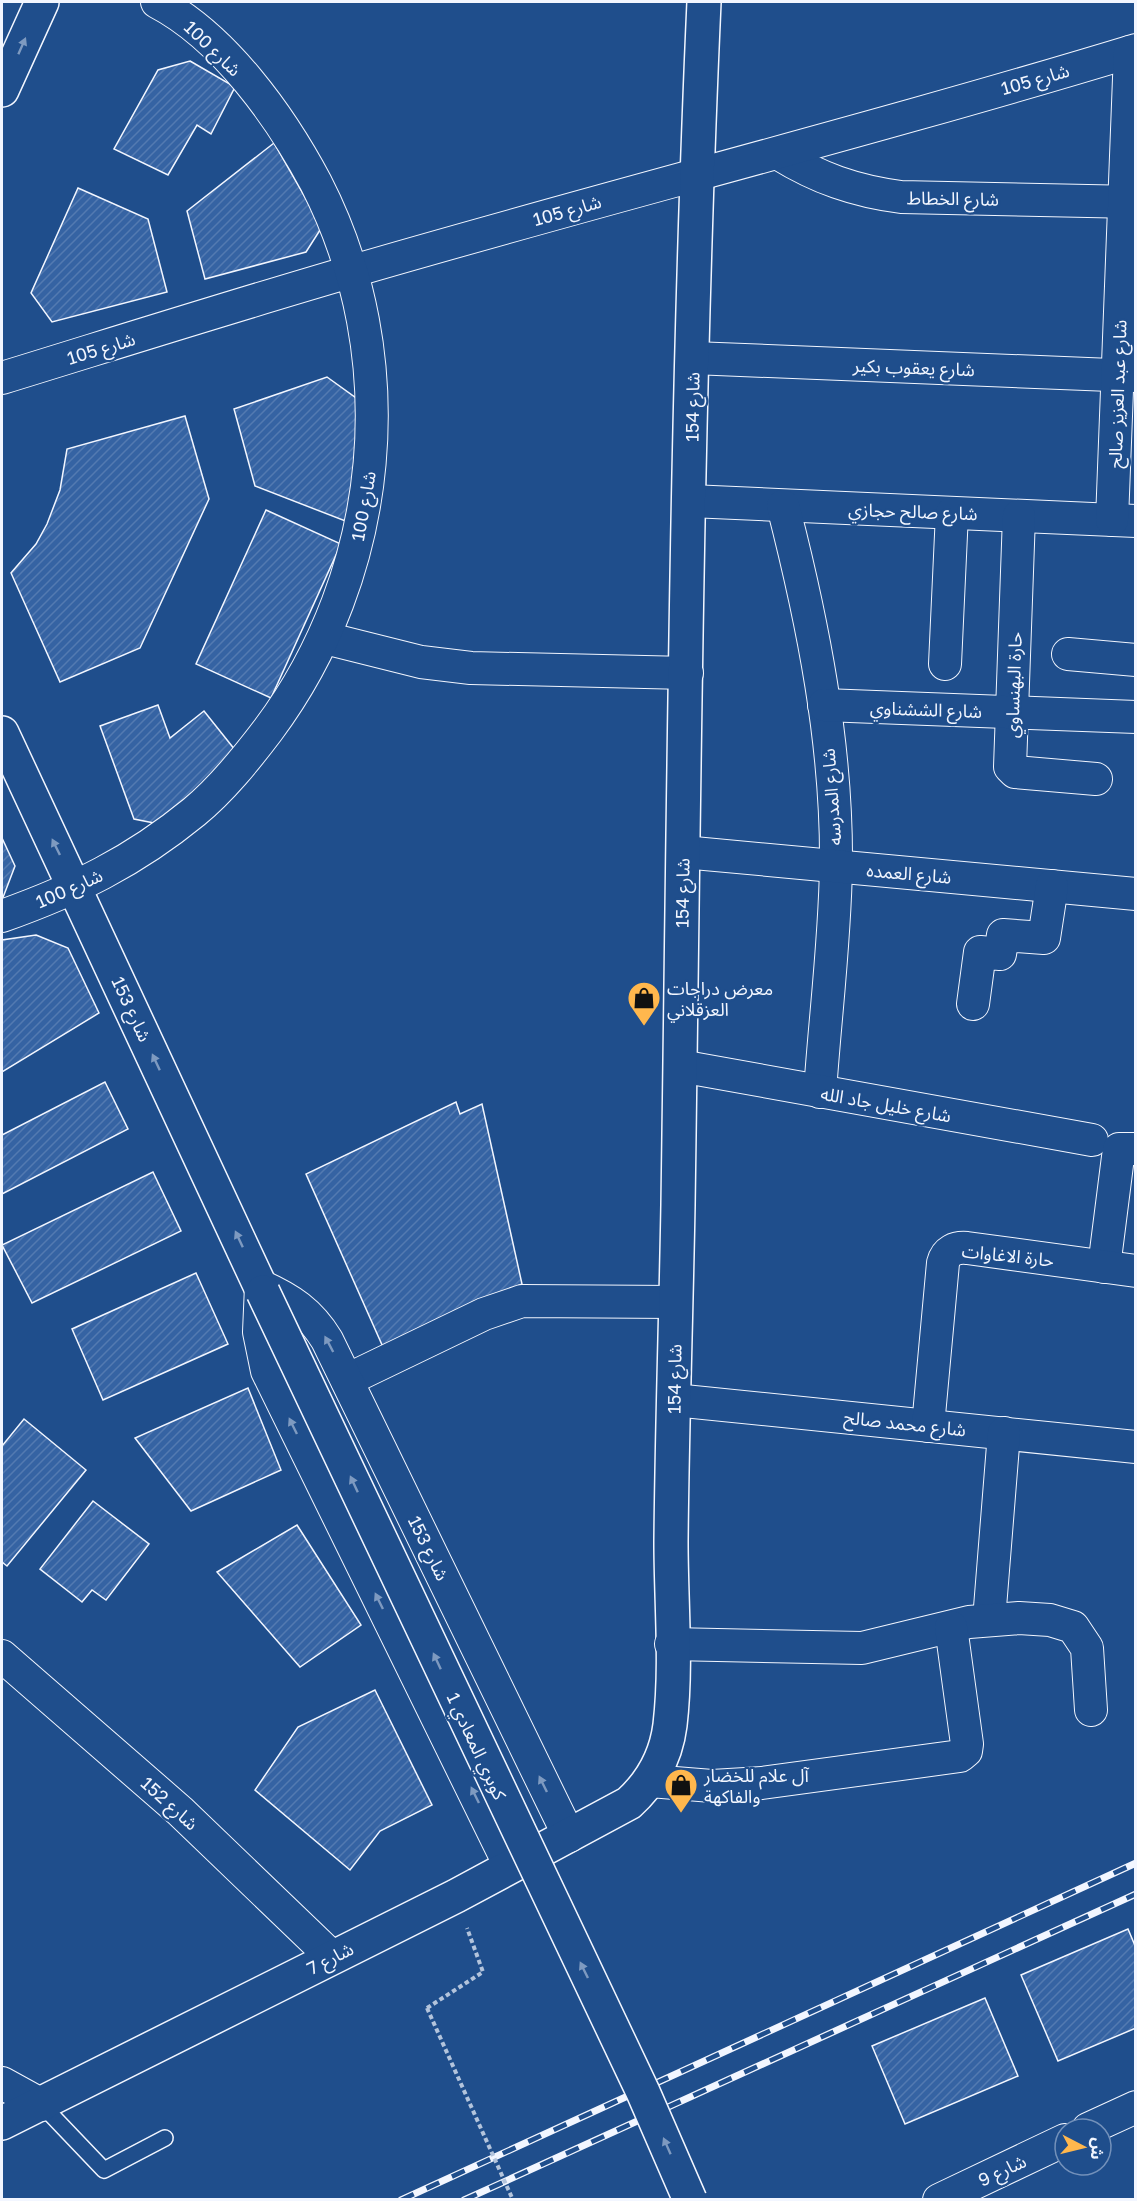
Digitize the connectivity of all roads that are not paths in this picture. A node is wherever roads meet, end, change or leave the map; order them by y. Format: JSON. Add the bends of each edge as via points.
{"nodes":[{"id":1,"x":42,"y":2,"type":"edge"},
{"id":2,"x":157,"y":2,"type":"edge"},
{"id":3,"x":704,"y":2,"type":"edge"},
{"id":4,"x":1133,"y":51,"type":"edge"},
{"id":5,"x":2,"y":90,"type":"edge"},
{"id":6,"x":779,"y":154,"type":"junction"},
{"id":7,"x":696,"y":174,"type":"junction"},
{"id":8,"x":1130,"y":202,"type":"edge"},
{"id":9,"x":352,"y":271,"type":"junction"},
{"id":10,"x":693,"y":358,"type":"junction"},
{"id":11,"x":1126,"y":376,"type":"edge"},
{"id":12,"x":2,"y":378,"type":"edge"},
{"id":13,"x":690,"y":501,"type":"junction"},
{"id":14,"x":783,"y":506,"type":"junction"},
{"id":15,"x":952,"y":513,"type":"junction"},
{"id":16,"x":1019,"y":516,"type":"junction"},
{"id":17,"x":1124,"y":520,"type":"edge"},
{"id":18,"x":325,"y":638,"type":"junction"},
{"id":19,"x":1068,"y":654,"type":"dead end"},
{"id":20,"x":1136,"y":660,"type":"edge"},
{"id":21,"x":945,"y":664,"type":"dead end"},
{"id":22,"x":687,"y":673,"type":"junction"},
{"id":23,"x":824,"y":705,"type":"junction"},
{"id":24,"x":1012,"y":712,"type":"junction"},
{"id":25,"x":1136,"y":717,"type":"edge"},
{"id":26,"x":2,"y":733,"type":"edge"},
{"id":27,"x":1096,"y":779,"type":"dead end"},
{"id":28,"x":683,"y":852,"type":"junction"},
{"id":29,"x":836,"y":866,"type":"junction"},
{"id":30,"x":1052,"y":886,"type":"junction"},
{"id":31,"x":76,"y":889,"type":"junction"},
{"id":32,"x":1136,"y":894,"type":"edge"},
{"id":33,"x":2,"y":916,"type":"edge"},
{"id":34,"x":973,"y":1005,"type":"dead end"},
{"id":35,"x":680,"y":1066,"type":"junction"},
{"id":36,"x":819,"y":1092,"type":"junction"},
{"id":37,"x":1092,"y":1140,"type":"dead end"},
{"id":38,"x":1136,"y":1149,"type":"edge"},
{"id":39,"x":1104,"y":1267,"type":"junction"},
{"id":40,"x":1136,"y":1271,"type":"edge"},
{"id":41,"x":262,"y":1289,"type":"junction"},
{"id":42,"x":676,"y":1302,"type":"junction"},
{"id":43,"x":347,"y":1380,"type":"junction"},
{"id":44,"x":674,"y":1400,"type":"junction"},
{"id":45,"x":928,"y":1426,"type":"junction"},
{"id":46,"x":1004,"y":1433,"type":"junction"},
{"id":47,"x":1136,"y":1447,"type":"edge"},
{"id":48,"x":989,"y":1620,"type":"junction"},
{"id":49,"x":951,"y":1627,"type":"junction"},
{"id":50,"x":672,"y":1644,"type":"junction"},
{"id":51,"x":2,"y":1656,"type":"edge"},
{"id":52,"x":1091,"y":1710,"type":"dead end"},
{"id":53,"x":650,"y":1781,"type":"junction"},
{"id":54,"x":569,"y":1836,"type":"junction"},
{"id":55,"x":510,"y":1866,"type":"junction"},
{"id":56,"x":332,"y":1957,"type":"junction"},
{"id":57,"x":2,"y":2084,"type":"edge"},
{"id":58,"x":42,"y":2105,"type":"junction"},
{"id":59,"x":1136,"y":2107,"type":"edge"},
{"id":60,"x":1113,"y":2118,"type":"edge"},
{"id":61,"x":2,"y":2123,"type":"edge"},
{"id":62,"x":165,"y":2138,"type":"dead end"},
{"id":63,"x":1053,"y":2146,"type":"edge"},
{"id":64,"x":690,"y":2199,"type":"edge"},
{"id":65,"x":939,"y":2199,"type":"edge"}],
"edges":[{"from":5,"to":1,"type":"street","one_way":true},
{"from":2,"to":9,"type":"street","name":"شارع 100","via":[[176,11],[223,54],[266,102],[326,202]]},
{"from":3,"to":7,"type":"street","name":"شارع 154"},
{"from":4,"to":6,"type":"street","name":"شارع 105"},
{"from":4,"to":8,"type":"street","name":"شارع عبد العزيز صالح"},
{"from":6,"to":7,"type":"street","name":"شارع 105"},
{"from":6,"to":8,"type":"street","name":"شارع الخطاط","via":[[827,180],[869,193]]},
{"from":7,"to":9,"type":"street","name":"شارع 105"},
{"from":7,"to":10,"type":"street","name":"شارع 154"},
{"from":8,"to":11,"type":"street","name":"شارع عبد العزيز صالح"},
{"from":9,"to":12,"type":"street","name":"شارع 105"},
{"from":9,"to":18,"type":"street","name":"شارع 100","via":[[366,333],[372,394],[372,457],[364,519],[348,580]]},
{"from":10,"to":11,"type":"street","name":"شارع يعقوب بكير"},
{"from":10,"to":13,"type":"street","name":"شارع 154"},
{"from":11,"to":17,"type":"street","name":"شارع عبد العزيز صالح"},
{"from":13,"to":14,"type":"street","name":"شارع صالح حجازي"},
{"from":13,"to":22,"type":"street","name":"شارع 154"},
{"from":14,"to":15,"type":"street","name":"شارع صالح حجازي"},
{"from":14,"to":23,"type":"street","name":"شارع المدرسه","via":[[807,605]]},
{"from":15,"to":16,"type":"street","name":"شارع صالح حجازي"},
{"from":15,"to":21,"type":"street"},
{"from":16,"to":17,"type":"street","name":"شارع صالح حجازي"},
{"from":16,"to":24,"type":"street","name":"حارة البهنساوي"},
{"from":18,"to":22,"type":"street","via":[[421,662],[471,668]]},
{"from":18,"to":31,"type":"street","name":"شارع 100","via":[[283,711],[247,759],[203,803],[139,854]]},
{"from":19,"to":20,"type":"street"},
{"from":22,"to":28,"type":"street","name":"شارع 154"},
{"from":23,"to":24,"type":"street","name":"شارع الششناوي"},
{"from":23,"to":29,"type":"street","name":"شارع المدرسه"},
{"from":24,"to":25,"type":"street","name":"شارع الششناوي"},
{"from":24,"to":27,"type":"street","name":"حارة البهنساوي","via":[[1012,770]]},
{"from":31,"to":26,"type":"street","name":"شارع 153","one_way":true},
{"from":28,"to":29,"type":"street","name":"شارع العمده"},
{"from":28,"to":35,"type":"street","name":"شارع 154"},
{"from":29,"to":30,"type":"street","name":"شارع العمده"},
{"from":29,"to":36,"type":"street","name":"شارع المدرسه"},
{"from":30,"to":32,"type":"street","name":"شارع العمده"},
{"from":30,"to":34,"type":"street","via":[[1044,938],[1003,935],[1000,954],[980,952]]},
{"from":31,"to":33,"type":"street","name":"شارع 100"},
{"from":41,"to":31,"type":"street","name":"شارع 153","one_way":true},
{"from":35,"to":36,"type":"street","name":"شارع خليل جاد الله"},
{"from":35,"to":42,"type":"street","name":"شارع 154"},
{"from":36,"to":37,"type":"street","name":"شارع خليل جاد الله"},
{"from":38,"to":39,"type":"street","via":[[1119,1149]]},
{"from":39,"to":40,"type":"street","name":"حارة الاغاوات"},
{"from":39,"to":45,"type":"street","name":"حارة الاغاوات","via":[[958,1247],[945,1256]]},
{"from":43,"to":41,"type":"street","name":"شارع 153","one_way":true,"via":[[316,1322],[302,1307]]},
{"from":55,"to":41,"type":"street","name":"شارع 153","one_way":true,"via":[[267,1371],[258,1332]]},
{"from":64,"to":41,"type":"street","name":"كوبري المعادي 1","one_way":true,"bridge":true,"via":[[643,2092]]},
{"from":42,"to":43,"type":"street","via":[[522,1301],[484,1314]]},
{"from":42,"to":44,"type":"street","name":"شارع 154"},
{"from":54,"to":43,"type":"street","name":"شارع 153","one_way":true},
{"from":44,"to":45,"type":"street","name":"شارع محمد صالح"},
{"from":44,"to":50,"type":"street","name":"شارع 154"},
{"from":45,"to":46,"type":"street","name":"شارع محمد صالح"},
{"from":46,"to":47,"type":"street","name":"شارع محمد صالح"},
{"from":46,"to":48,"type":"street"},
{"from":48,"to":49,"type":"street"},
{"from":48,"to":52,"type":"street","via":[[1050,1620],[1073,1627],[1087,1648]]},
{"from":49,"to":50,"type":"street","via":[[862,1648]]},
{"from":49,"to":53,"type":"street","via":[[967,1744],[966,1751],[957,1757],[762,1783]]},
{"from":50,"to":53,"type":"street","name":"شارع 154","via":[[669,1730],[663,1755]]},
{"from":51,"to":56,"type":"street","name":"شارع 152","via":[[180,1811]]},
{"from":53,"to":54,"type":"street","name":"شارع 7","via":[[628,1803]]},
{"from":54,"to":55,"type":"street","name":"شارع 7"},
{"from":55,"to":56,"type":"street","name":"شارع 7"},
{"from":56,"to":58,"type":"street","name":"شارع 7"},
{"from":57,"to":58,"type":"street"},
{"from":58,"to":61,"type":"street","name":"شارع 7"},
{"from":58,"to":62,"type":"lane","via":[[104,2170]]},
{"from":59,"to":60,"type":"street"},
{"from":63,"to":65,"type":"street","name":"شارع 9"}]}
